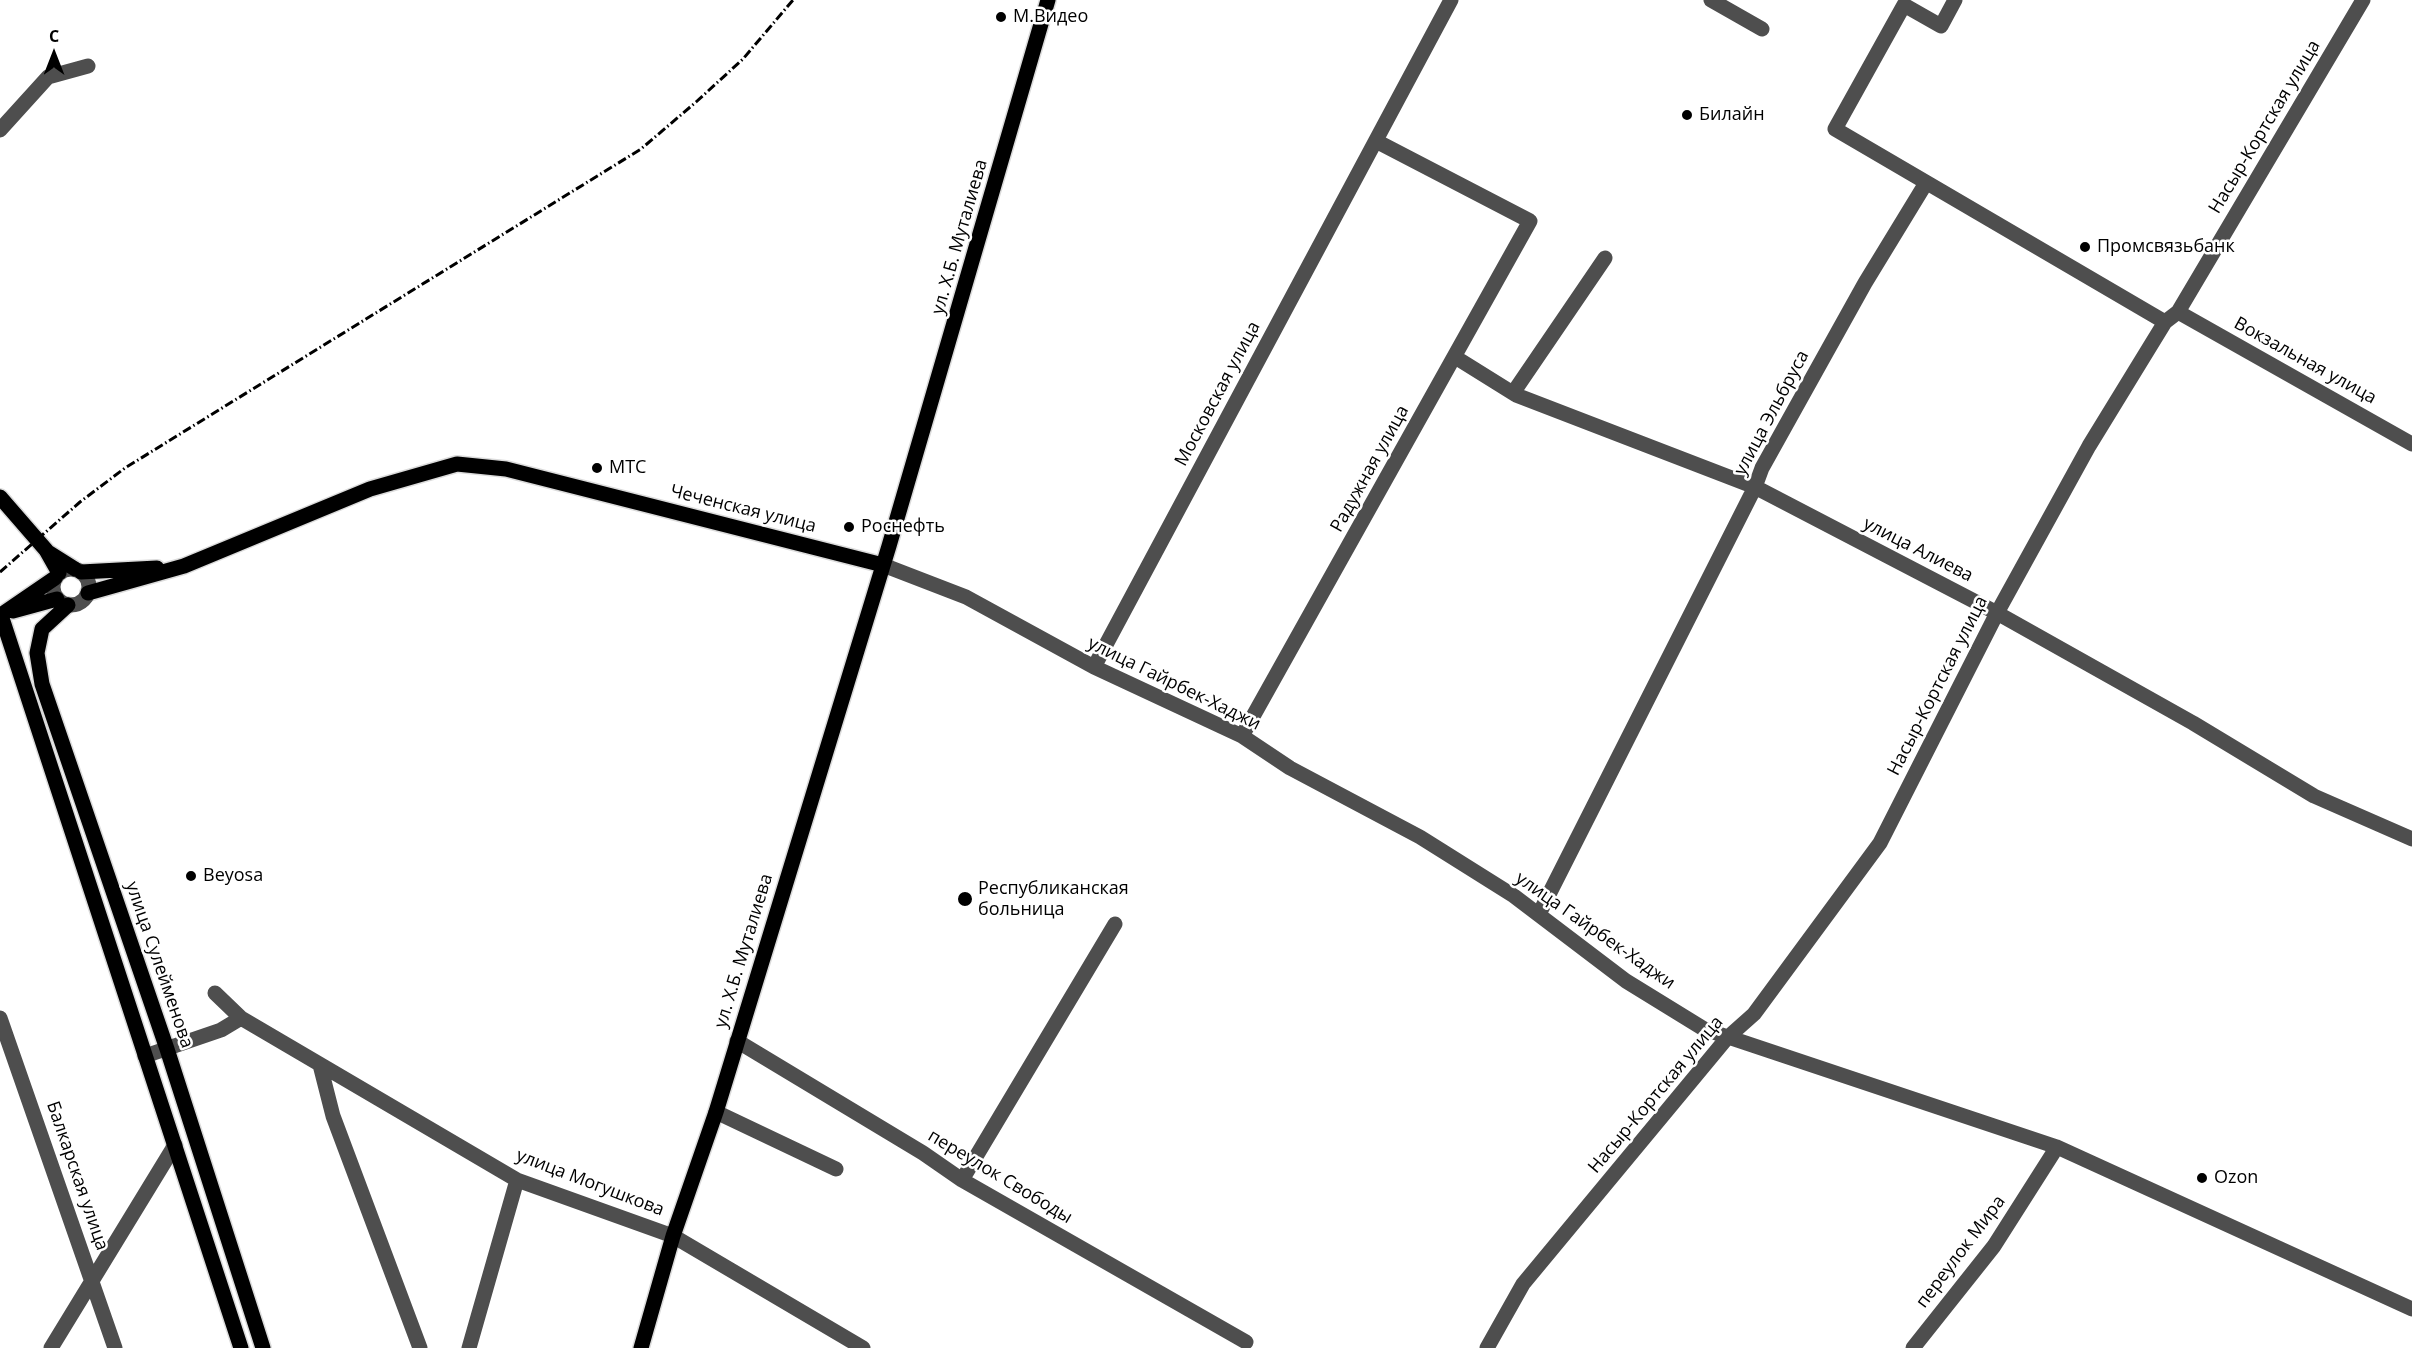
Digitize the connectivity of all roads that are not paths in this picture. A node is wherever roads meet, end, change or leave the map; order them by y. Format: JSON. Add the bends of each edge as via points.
{"nodes":[{"id":1,"x":1048,"y":0,"type":"edge"},
{"id":2,"x":1451,"y":0,"type":"edge"},
{"id":3,"x":1711,"y":0,"type":"edge"},
{"id":4,"x":1955,"y":0,"type":"edge"},
{"id":5,"x":2363,"y":0,"type":"edge"},
{"id":6,"x":1762,"y":29,"type":"dead end"},
{"id":7,"x":88,"y":66,"type":"dead end"},
{"id":8,"x":0,"y":130,"type":"edge"},
{"id":9,"x":1376,"y":141,"type":"junction"},
{"id":10,"x":1926,"y":183,"type":"junction"},
{"id":11,"x":1605,"y":258,"type":"dead end"},
{"id":12,"x":2178,"y":312,"type":"junction"},
{"id":13,"x":2165,"y":322,"type":"junction"},
{"id":14,"x":1455,"y":357,"type":"junction"},
{"id":15,"x":1513,"y":393,"type":"junction"},
{"id":16,"x":2412,"y":444,"type":"edge"},
{"id":17,"x":1755,"y":487,"type":"junction"},
{"id":18,"x":0,"y":497,"type":"edge"},
{"id":19,"x":46,"y":550,"type":"junction"},
{"id":20,"x":883,"y":565,"type":"junction"},
{"id":21,"x":184,"y":566,"type":"junction"},
{"id":22,"x":78,"y":570,"type":"junction"},
{"id":23,"x":57,"y":575,"type":"junction"},
{"id":24,"x":88,"y":593,"type":"junction"},
{"id":25,"x":63,"y":602,"type":"junction"},
{"id":26,"x":1997,"y":613,"type":"junction"},
{"id":27,"x":1,"y":615,"type":"edge"},
{"id":28,"x":1094,"y":667,"type":"junction"},
{"id":29,"x":1242,"y":736,"type":"junction"},
{"id":30,"x":2412,"y":839,"type":"edge"},
{"id":31,"x":1539,"y":914,"type":"junction"},
{"id":32,"x":1115,"y":924,"type":"dead end"},
{"id":33,"x":215,"y":993,"type":"dead end"},
{"id":34,"x":0,"y":1018,"type":"edge"},
{"id":35,"x":241,"y":1018,"type":"junction"},
{"id":36,"x":1727,"y":1038,"type":"junction"},
{"id":37,"x":737,"y":1041,"type":"junction"},
{"id":38,"x":167,"y":1050,"type":"junction"},
{"id":39,"x":145,"y":1056,"type":"junction"},
{"id":40,"x":320,"y":1065,"type":"junction"},
{"id":41,"x":716,"y":1113,"type":"junction"},
{"id":42,"x":175,"y":1145,"type":"junction"},
{"id":43,"x":2057,"y":1147,"type":"junction"},
{"id":44,"x":836,"y":1169,"type":"dead end"},
{"id":45,"x":517,"y":1180,"type":"junction"},
{"id":46,"x":962,"y":1180,"type":"junction"},
{"id":47,"x":673,"y":1236,"type":"junction"},
{"id":48,"x":93,"y":1282,"type":"junction"},
{"id":49,"x":2412,"y":1309,"type":"edge"},
{"id":50,"x":1246,"y":1342,"type":"dead end"},
{"id":51,"x":51,"y":1348,"type":"edge"},
{"id":52,"x":115,"y":1348,"type":"edge"},
{"id":53,"x":242,"y":1348,"type":"edge"},
{"id":54,"x":262,"y":1348,"type":"edge"},
{"id":55,"x":420,"y":1348,"type":"edge"},
{"id":56,"x":469,"y":1348,"type":"edge"},
{"id":57,"x":641,"y":1348,"type":"edge"},
{"id":58,"x":863,"y":1348,"type":"edge"},
{"id":59,"x":1487,"y":1348,"type":"edge"},
{"id":60,"x":1912,"y":1348,"type":"edge"}],
"edges":[{"from":1,"to":20,"type":"main road","name":"ул. Х.Б. Муталиева"},
{"from":2,"to":9,"type":"street","name":"Московская улица"},
{"from":3,"to":6,"type":"street"},
{"from":4,"to":10,"type":"street","via":[[1941,26],[1904,5],[1835,129]]},
{"from":5,"to":12,"type":"street","name":"Насыр-Кортская улица"},
{"from":7,"to":8,"type":"street","via":[[48,77]]},
{"from":9,"to":14,"type":"street","name":"Радужная улица","via":[[1530,220]]},
{"from":9,"to":28,"type":"street","name":"Московская улица"},
{"from":10,"to":13,"type":"street"},
{"from":10,"to":17,"type":"street","name":"улица Эльбруса","via":[[1865,283]]},
{"from":11,"to":15,"type":"street"},
{"from":12,"to":13,"type":"street","name":"Насыр-Кортская улица"},
{"from":12,"to":16,"type":"street","name":"Вокзальная улица"},
{"from":13,"to":26,"type":"street","name":"Насыр-Кортская улица","via":[[2089,446]]},
{"from":14,"to":15,"type":"street","name":"улица Алиева"},
{"from":14,"to":29,"type":"street","name":"Радужная улица"},
{"from":15,"to":17,"type":"street","name":"улица Алиева"},
{"from":17,"to":26,"type":"street","name":"улица Алиева"},
{"from":17,"to":31,"type":"street","name":"улица Эльбруса"},
{"from":18,"to":19,"type":"main road"},
{"from":19,"to":22,"type":"main road"},
{"from":19,"to":23,"type":"main road"},
{"from":20,"to":21,"type":"main road","name":"Чеченская улица","via":[[506,469],[458,464],[370,489]]},
{"from":20,"to":28,"type":"street","name":"улица Гайрбек-Хаджи","via":[[966,597]]},
{"from":20,"to":37,"type":"main road","name":"ул. Х.Б. Муталиева"},
{"from":21,"to":22,"type":"main road"},
{"from":21,"to":24,"type":"main road"},
{"from":22,"to":23,"type":"street"},
{"from":22,"to":24,"type":"street","via":[[87,580]]},
{"from":23,"to":25,"type":"street","via":[[52,589]]},
{"from":23,"to":27,"type":"main road"},
{"from":24,"to":25,"type":"street","via":[[80,603]]},
{"from":25,"to":27,"type":"main road"},
{"from":25,"to":38,"type":"main road","name":"улица Сулейменова","via":[[42,629],[37,652],[42,684]]},
{"from":26,"to":30,"type":"street","name":"улица Алиева","via":[[2314,796]]},
{"from":26,"to":36,"type":"street","name":"Насыр-Кортская улица","via":[[1880,843],[1754,1014]]},
{"from":27,"to":39,"type":"main road"},
{"from":28,"to":29,"type":"street","name":"улица Гайрбек-Хаджи"},
{"from":29,"to":31,"type":"street","name":"улица Гайрбек-Хаджи","via":[[1290,768],[1420,837]]},
{"from":31,"to":36,"type":"street","name":"улица Гайрбек-Хаджи","via":[[1626,981],[1704,1029]]},
{"from":32,"to":46,"type":"street"},
{"from":33,"to":35,"type":"street","name":"улица Могушкова"},
{"from":34,"to":48,"type":"street","name":"Балкарская улица"},
{"from":35,"to":38,"type":"street","via":[[221,1030]]},
{"from":35,"to":40,"type":"street","name":"улица Могушкова"},
{"from":36,"to":43,"type":"street","name":"улица Гайрбек-Хаджи"},
{"from":36,"to":59,"type":"street","name":"Насыр-Кортская улица","via":[[1523,1284]]},
{"from":37,"to":41,"type":"main road","name":"ул. Х.Б. Муталиева"},
{"from":37,"to":46,"type":"street","name":"переулок Свободы"},
{"from":38,"to":39,"type":"street"},
{"from":38,"to":54,"type":"main road","name":"улица Сулейменова"},
{"from":39,"to":42,"type":"main road"},
{"from":40,"to":45,"type":"street","name":"улица Могушкова"},
{"from":40,"to":55,"type":"street","via":[[333,1116]]},
{"from":41,"to":44,"type":"street"},
{"from":41,"to":47,"type":"main road","name":"ул. Х.Б. Муталиева"},
{"from":42,"to":48,"type":"street"},
{"from":42,"to":53,"type":"main road"},
{"from":43,"to":49,"type":"street","name":"улица Гайрбек-Хаджи"},
{"from":43,"to":60,"type":"street","name":"переулок Мира","via":[[1994,1246]]},
{"from":45,"to":47,"type":"street","name":"улица Могушкова"},
{"from":45,"to":56,"type":"street"},
{"from":46,"to":50,"type":"street","name":"переулок Свободы"},
{"from":47,"to":57,"type":"main road","name":"ул. Х.Б. Муталиева"},
{"from":47,"to":58,"type":"street","name":"улица Могушкова"},
{"from":48,"to":51,"type":"street"},
{"from":48,"to":52,"type":"street","name":"Балкарская улица"}]}
